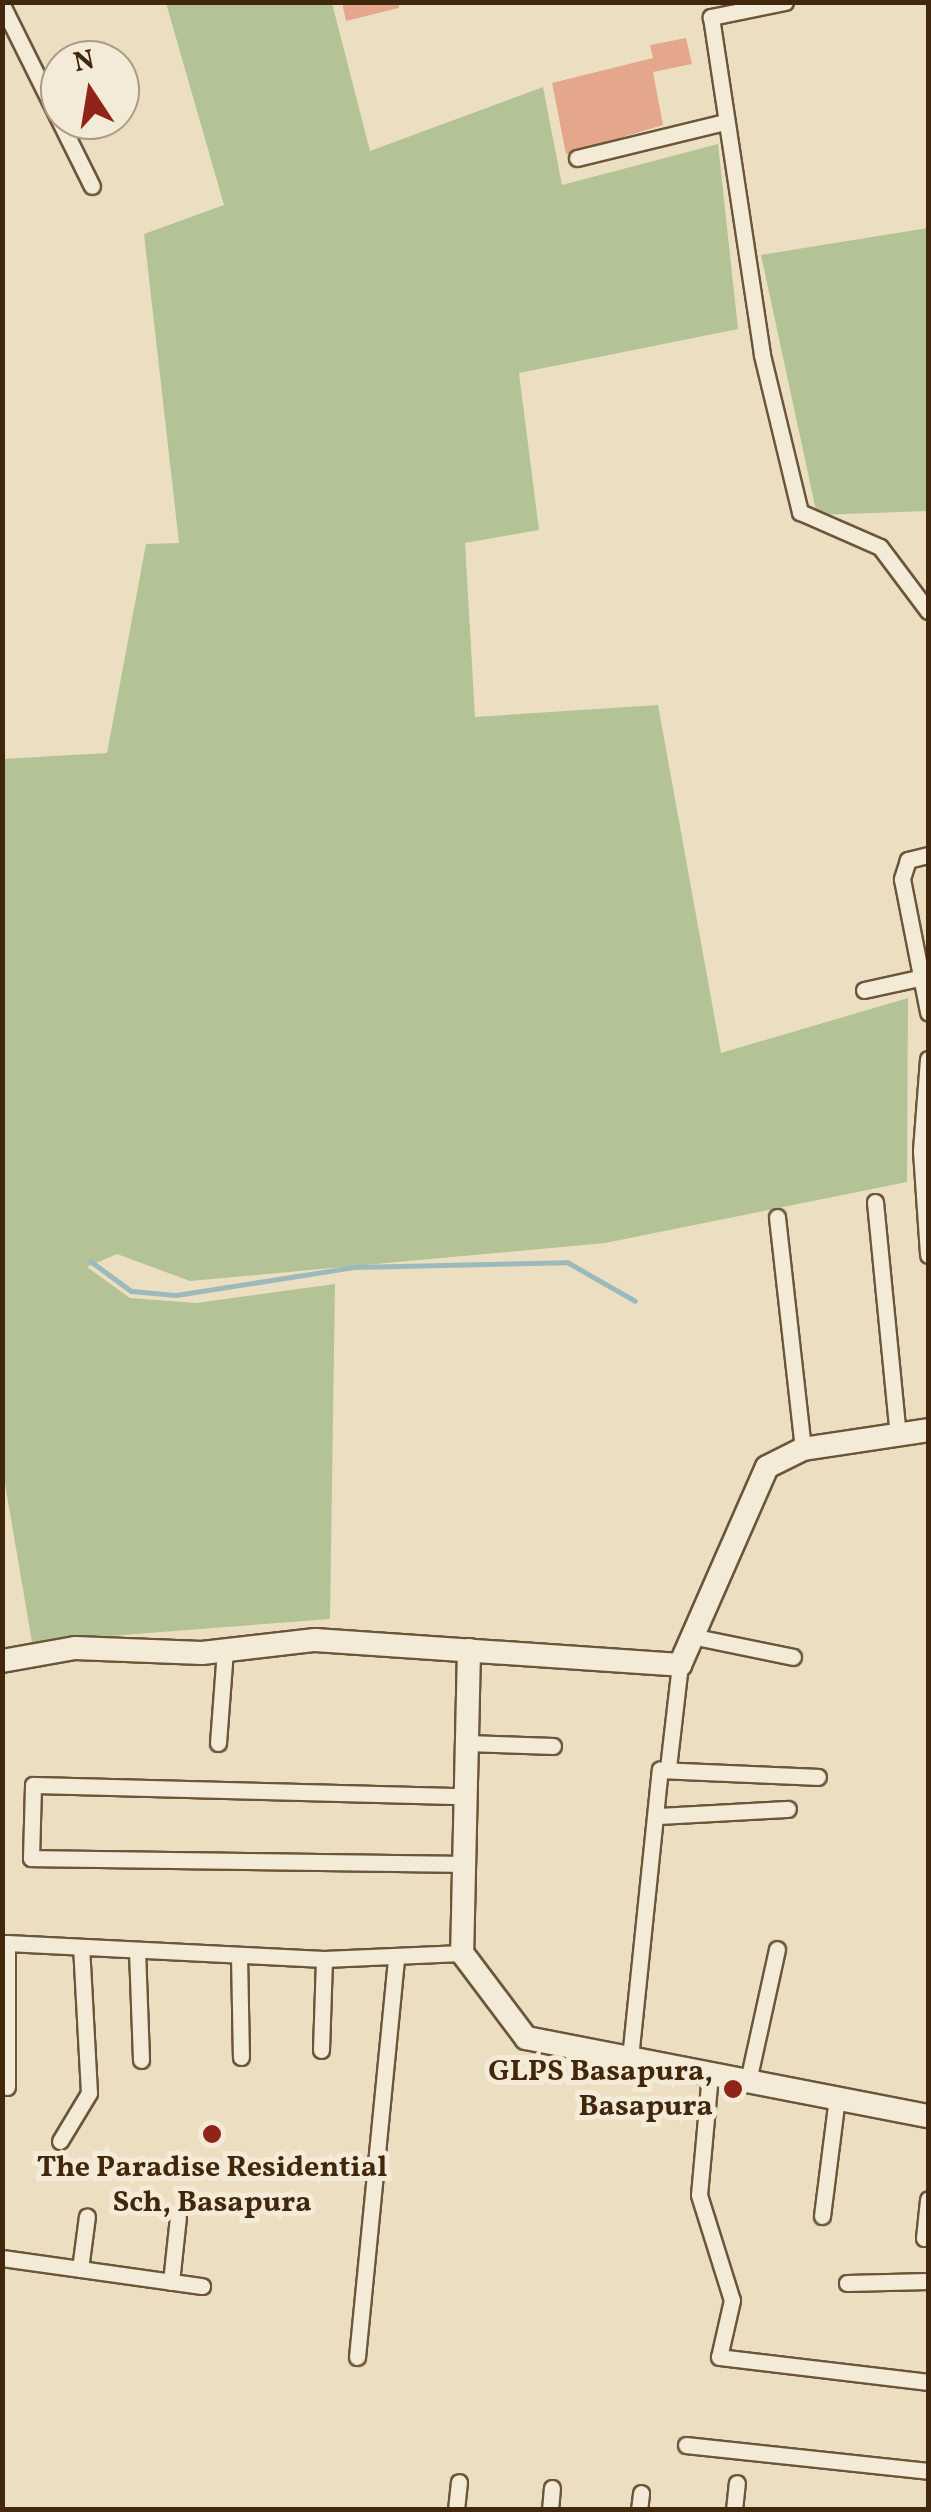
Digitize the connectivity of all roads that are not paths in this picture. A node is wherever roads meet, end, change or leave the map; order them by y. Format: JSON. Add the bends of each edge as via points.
{"nodes":[{"id":1,"x":785,"y":2,"type":"edge"},
{"id":2,"x":2,"y":5,"type":"edge"},
{"id":3,"x":710,"y":10,"type":"edge"},
{"id":4,"x":725,"y":122,"type":"junction"},
{"id":5,"x":577,"y":158,"type":"dead end"},
{"id":6,"x":92,"y":186,"type":"dead end"},
{"id":7,"x":928,"y":610,"type":"edge"},
{"id":8,"x":928,"y":855,"type":"edge"},
{"id":9,"x":925,"y":977,"type":"edge"},
{"id":10,"x":864,"y":990,"type":"dead end"},
{"id":11,"x":928,"y":1012,"type":"edge"},
{"id":12,"x":928,"y":1060,"type":"edge"},
{"id":13,"x":925,"y":1108,"type":"edge"},
{"id":14,"x":875,"y":1202,"type":"dead end"},
{"id":15,"x":777,"y":1217,"type":"dead end"},
{"id":16,"x":928,"y":1256,"type":"edge"},
{"id":17,"x":928,"y":1430,"type":"edge"},
{"id":18,"x":898,"y":1435,"type":"junction"},
{"id":19,"x":803,"y":1450,"type":"junction"},
{"id":20,"x":692,"y":1636,"type":"junction"},
{"id":21,"x":225,"y":1650,"type":"junction"},
{"id":22,"x":469,"y":1650,"type":"junction"},
{"id":23,"x":794,"y":1656,"type":"dead end"},
{"id":24,"x":2,"y":1660,"type":"edge"},
{"id":25,"x":680,"y":1664,"type":"junction"},
{"id":26,"x":467,"y":1743,"type":"junction"},
{"id":27,"x":218,"y":1744,"type":"dead end"},
{"id":28,"x":553,"y":1746,"type":"dead end"},
{"id":29,"x":668,"y":1768,"type":"junction"},
{"id":30,"x":818,"y":1778,"type":"dead end"},
{"id":31,"x":466,"y":1796,"type":"junction"},
{"id":32,"x":788,"y":1809,"type":"dead end"},
{"id":33,"x":657,"y":1816,"type":"junction"},
{"id":34,"x":461,"y":1864,"type":"junction"},
{"id":35,"x":81,"y":1947,"type":"junction"},
{"id":36,"x":776,"y":1948,"type":"dead end"},
{"id":37,"x":137,"y":1950,"type":"junction"},
{"id":38,"x":462,"y":1954,"type":"junction"},
{"id":39,"x":239,"y":1955,"type":"junction"},
{"id":40,"x":396,"y":1958,"type":"junction"},
{"id":41,"x":324,"y":1959,"type":"junction"},
{"id":42,"x":321,"y":2050,"type":"dead end"},
{"id":43,"x":241,"y":2057,"type":"dead end"},
{"id":44,"x":630,"y":2058,"type":"junction"},
{"id":45,"x":141,"y":2060,"type":"dead end"},
{"id":46,"x":710,"y":2074,"type":"junction"},
{"id":47,"x":748,"y":2081,"type":"junction"},
{"id":48,"x":7,"y":2087,"type":"dead end"},
{"id":49,"x":837,"y":2098,"type":"junction"},
{"id":50,"x":928,"y":2116,"type":"edge"},
{"id":51,"x":60,"y":2141,"type":"dead end"},
{"id":52,"x":928,"y":2199,"type":"edge"},
{"id":53,"x":87,"y":2216,"type":"dead end"},
{"id":54,"x":822,"y":2216,"type":"dead end"},
{"id":55,"x":178,"y":2217,"type":"dead end"},
{"id":56,"x":924,"y":2238,"type":"dead end"},
{"id":57,"x":2,"y":2258,"type":"edge"},
{"id":58,"x":80,"y":2269,"type":"junction"},
{"id":59,"x":928,"y":2281,"type":"edge"},
{"id":60,"x":171,"y":2282,"type":"junction"},
{"id":61,"x":847,"y":2283,"type":"dead end"},
{"id":62,"x":202,"y":2286,"type":"dead end"},
{"id":63,"x":357,"y":2357,"type":"dead end"},
{"id":64,"x":928,"y":2382,"type":"edge"},
{"id":65,"x":686,"y":2445,"type":"dead end"},
{"id":66,"x":928,"y":2471,"type":"edge"},
{"id":67,"x":459,"y":2482,"type":"dead end"},
{"id":68,"x":737,"y":2484,"type":"dead end"},
{"id":69,"x":552,"y":2488,"type":"dead end"},
{"id":70,"x":456,"y":2510,"type":"edge"},
{"id":71,"x":550,"y":2510,"type":"edge"},
{"id":72,"x":734,"y":2510,"type":"edge"}],
"edges":[{"from":1,"to":3,"type":"street"},
{"from":2,"to":6,"type":"street"},
{"from":3,"to":4,"type":"street"},
{"from":4,"to":5,"type":"street"},
{"from":4,"to":7,"type":"street","via":[[762,355],[800,512],[880,547]]},
{"from":8,"to":9,"type":"street","via":[[908,860],[902,879]]},
{"from":9,"to":10,"type":"street"},
{"from":9,"to":11,"type":"street"},
{"from":12,"to":13,"type":"street"},
{"from":13,"to":16,"type":"street"},
{"from":14,"to":18,"type":"street"},
{"from":15,"to":19,"type":"street"},
{"from":17,"to":18,"type":"street"},
{"from":18,"to":19,"type":"street"},
{"from":19,"to":20,"type":"street","via":[[767,1466]]},
{"from":20,"to":23,"type":"street"},
{"from":20,"to":25,"type":"street"},
{"from":21,"to":22,"type":"street","via":[[315,1640]]},
{"from":21,"to":24,"type":"street","via":[[75,1648]]},
{"from":21,"to":27,"type":"street"},
{"from":22,"to":25,"type":"street"},
{"from":22,"to":26,"type":"street"},
{"from":25,"to":29,"type":"street"},
{"from":26,"to":28,"type":"street"},
{"from":26,"to":31,"type":"street"},
{"from":29,"to":30,"type":"street"},
{"from":29,"to":33,"type":"street","via":[[656,1778]]},
{"from":31,"to":34,"type":"street"},
{"from":31,"to":34,"type":"street","via":[[33,1785],[31,1858]]},
{"from":32,"to":33,"type":"street"},
{"from":33,"to":44,"type":"street"},
{"from":34,"to":38,"type":"street"},
{"from":35,"to":37,"type":"street"},
{"from":35,"to":48,"type":"street","via":[[8,1944]]},
{"from":35,"to":51,"type":"street","via":[[89,2093]]},
{"from":36,"to":47,"type":"street"},
{"from":37,"to":39,"type":"street"},
{"from":37,"to":45,"type":"street"},
{"from":38,"to":40,"type":"street"},
{"from":38,"to":44,"type":"street","via":[[526,2038]]},
{"from":39,"to":41,"type":"street"},
{"from":39,"to":43,"type":"street"},
{"from":40,"to":41,"type":"street"},
{"from":40,"to":63,"type":"street"},
{"from":41,"to":42,"type":"street"},
{"from":44,"to":46,"type":"street"},
{"from":46,"to":47,"type":"street"},
{"from":46,"to":64,"type":"street","via":[[699,2195],[732,2300],[718,2357]]},
{"from":47,"to":49,"type":"street"},
{"from":49,"to":50,"type":"street"},
{"from":49,"to":54,"type":"street"},
{"from":52,"to":56,"type":"street"},
{"from":53,"to":58,"type":"street"},
{"from":55,"to":60,"type":"street"},
{"from":57,"to":58,"type":"street"},
{"from":58,"to":60,"type":"street"},
{"from":59,"to":61,"type":"street"},
{"from":60,"to":62,"type":"street"},
{"from":65,"to":66,"type":"street"},
{"from":67,"to":70,"type":"street"},
{"from":68,"to":72,"type":"street"},
{"from":69,"to":71,"type":"street"}]}
